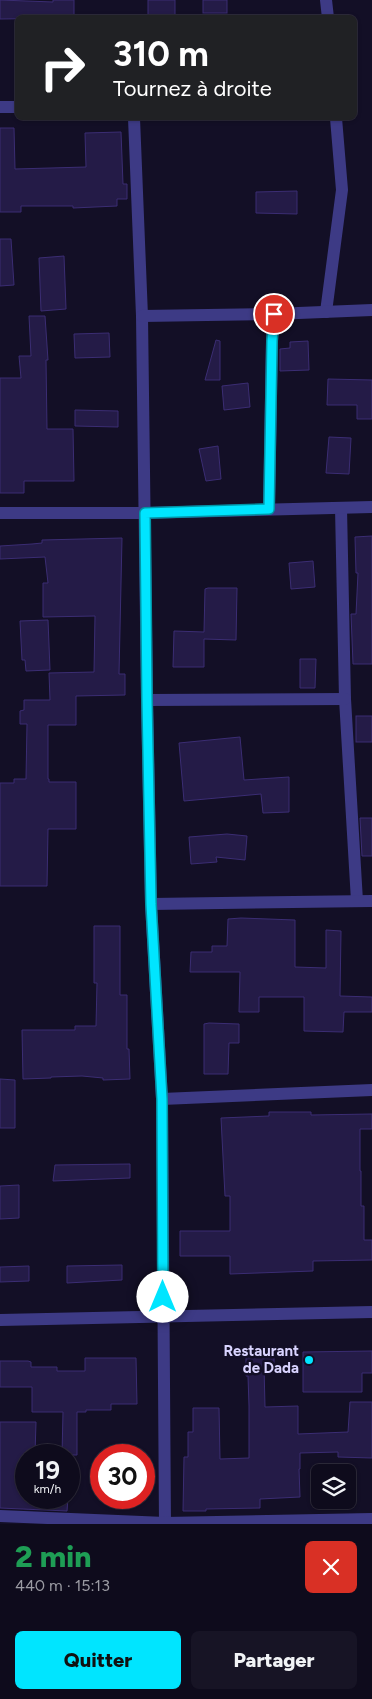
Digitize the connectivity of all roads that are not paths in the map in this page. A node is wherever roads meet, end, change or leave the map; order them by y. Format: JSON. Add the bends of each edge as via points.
{"nodes":[{"id":1,"x":326,"y":0,"type":"edge"},
{"id":2,"x":328,"y":15,"type":"edge"},
{"id":3,"x":0,"y":107,"type":"edge"},
{"id":4,"x":15,"y":107,"type":"edge"},
{"id":5,"x":134,"y":120,"type":"edge"},
{"id":6,"x":336,"y":120,"type":"edge"},
{"id":7,"x":372,"y":310,"type":"edge"},
{"id":8,"x":326,"y":312,"type":"junction"},
{"id":9,"x":274,"y":314,"type":"junction"},
{"id":10,"x":142,"y":316,"type":"junction"},
{"id":11,"x":372,"y":507,"type":"edge"},
{"id":12,"x":342,"y":508,"type":"junction"},
{"id":13,"x":269,"y":509,"type":"junction"},
{"id":14,"x":0,"y":513,"type":"edge"},
{"id":15,"x":145,"y":513,"type":"junction"},
{"id":16,"x":345,"y":699,"type":"junction"},
{"id":17,"x":147,"y":700,"type":"junction"},
{"id":18,"x":372,"y":901,"type":"edge"},
{"id":19,"x":357,"y":902,"type":"junction"},
{"id":20,"x":151,"y":904,"type":"junction"},
{"id":21,"x":372,"y":1090,"type":"edge"},
{"id":22,"x":162,"y":1099,"type":"junction"},
{"id":23,"x":372,"y":1312,"type":"edge"},
{"id":24,"x":163,"y":1316,"type":"junction"},
{"id":25,"x":0,"y":1320,"type":"edge"},
{"id":26,"x":0,"y":1516,"type":"edge"},
{"id":27,"x":372,"y":1519,"type":"edge"},
{"id":28,"x":165,"y":1523,"type":"edge"}],
"edges":[{"from":1,"to":2,"type":"street"},
{"from":3,"to":4,"type":"street"},
{"from":5,"to":10,"type":"street"},
{"from":6,"to":8,"type":"street","via":[[342,190]]},
{"from":7,"to":8,"type":"street"},
{"from":8,"to":9,"type":"street"},
{"from":9,"to":10,"type":"street"},
{"from":9,"to":13,"type":"street"},
{"from":10,"to":15,"type":"street"},
{"from":11,"to":12,"type":"street"},
{"from":12,"to":13,"type":"street"},
{"from":12,"to":16,"type":"street"},
{"from":13,"to":15,"type":"street"},
{"from":14,"to":15,"type":"street"},
{"from":15,"to":17,"type":"street"},
{"from":16,"to":17,"type":"street"},
{"from":16,"to":19,"type":"street"},
{"from":17,"to":20,"type":"street"},
{"from":18,"to":19,"type":"street"},
{"from":19,"to":20,"type":"street"},
{"from":20,"to":22,"type":"street"},
{"from":21,"to":22,"type":"street"},
{"from":22,"to":24,"type":"street"},
{"from":23,"to":24,"type":"street"},
{"from":24,"to":25,"type":"street"},
{"from":24,"to":28,"type":"street"},
{"from":26,"to":28,"type":"street"},
{"from":27,"to":28,"type":"street"}]}
